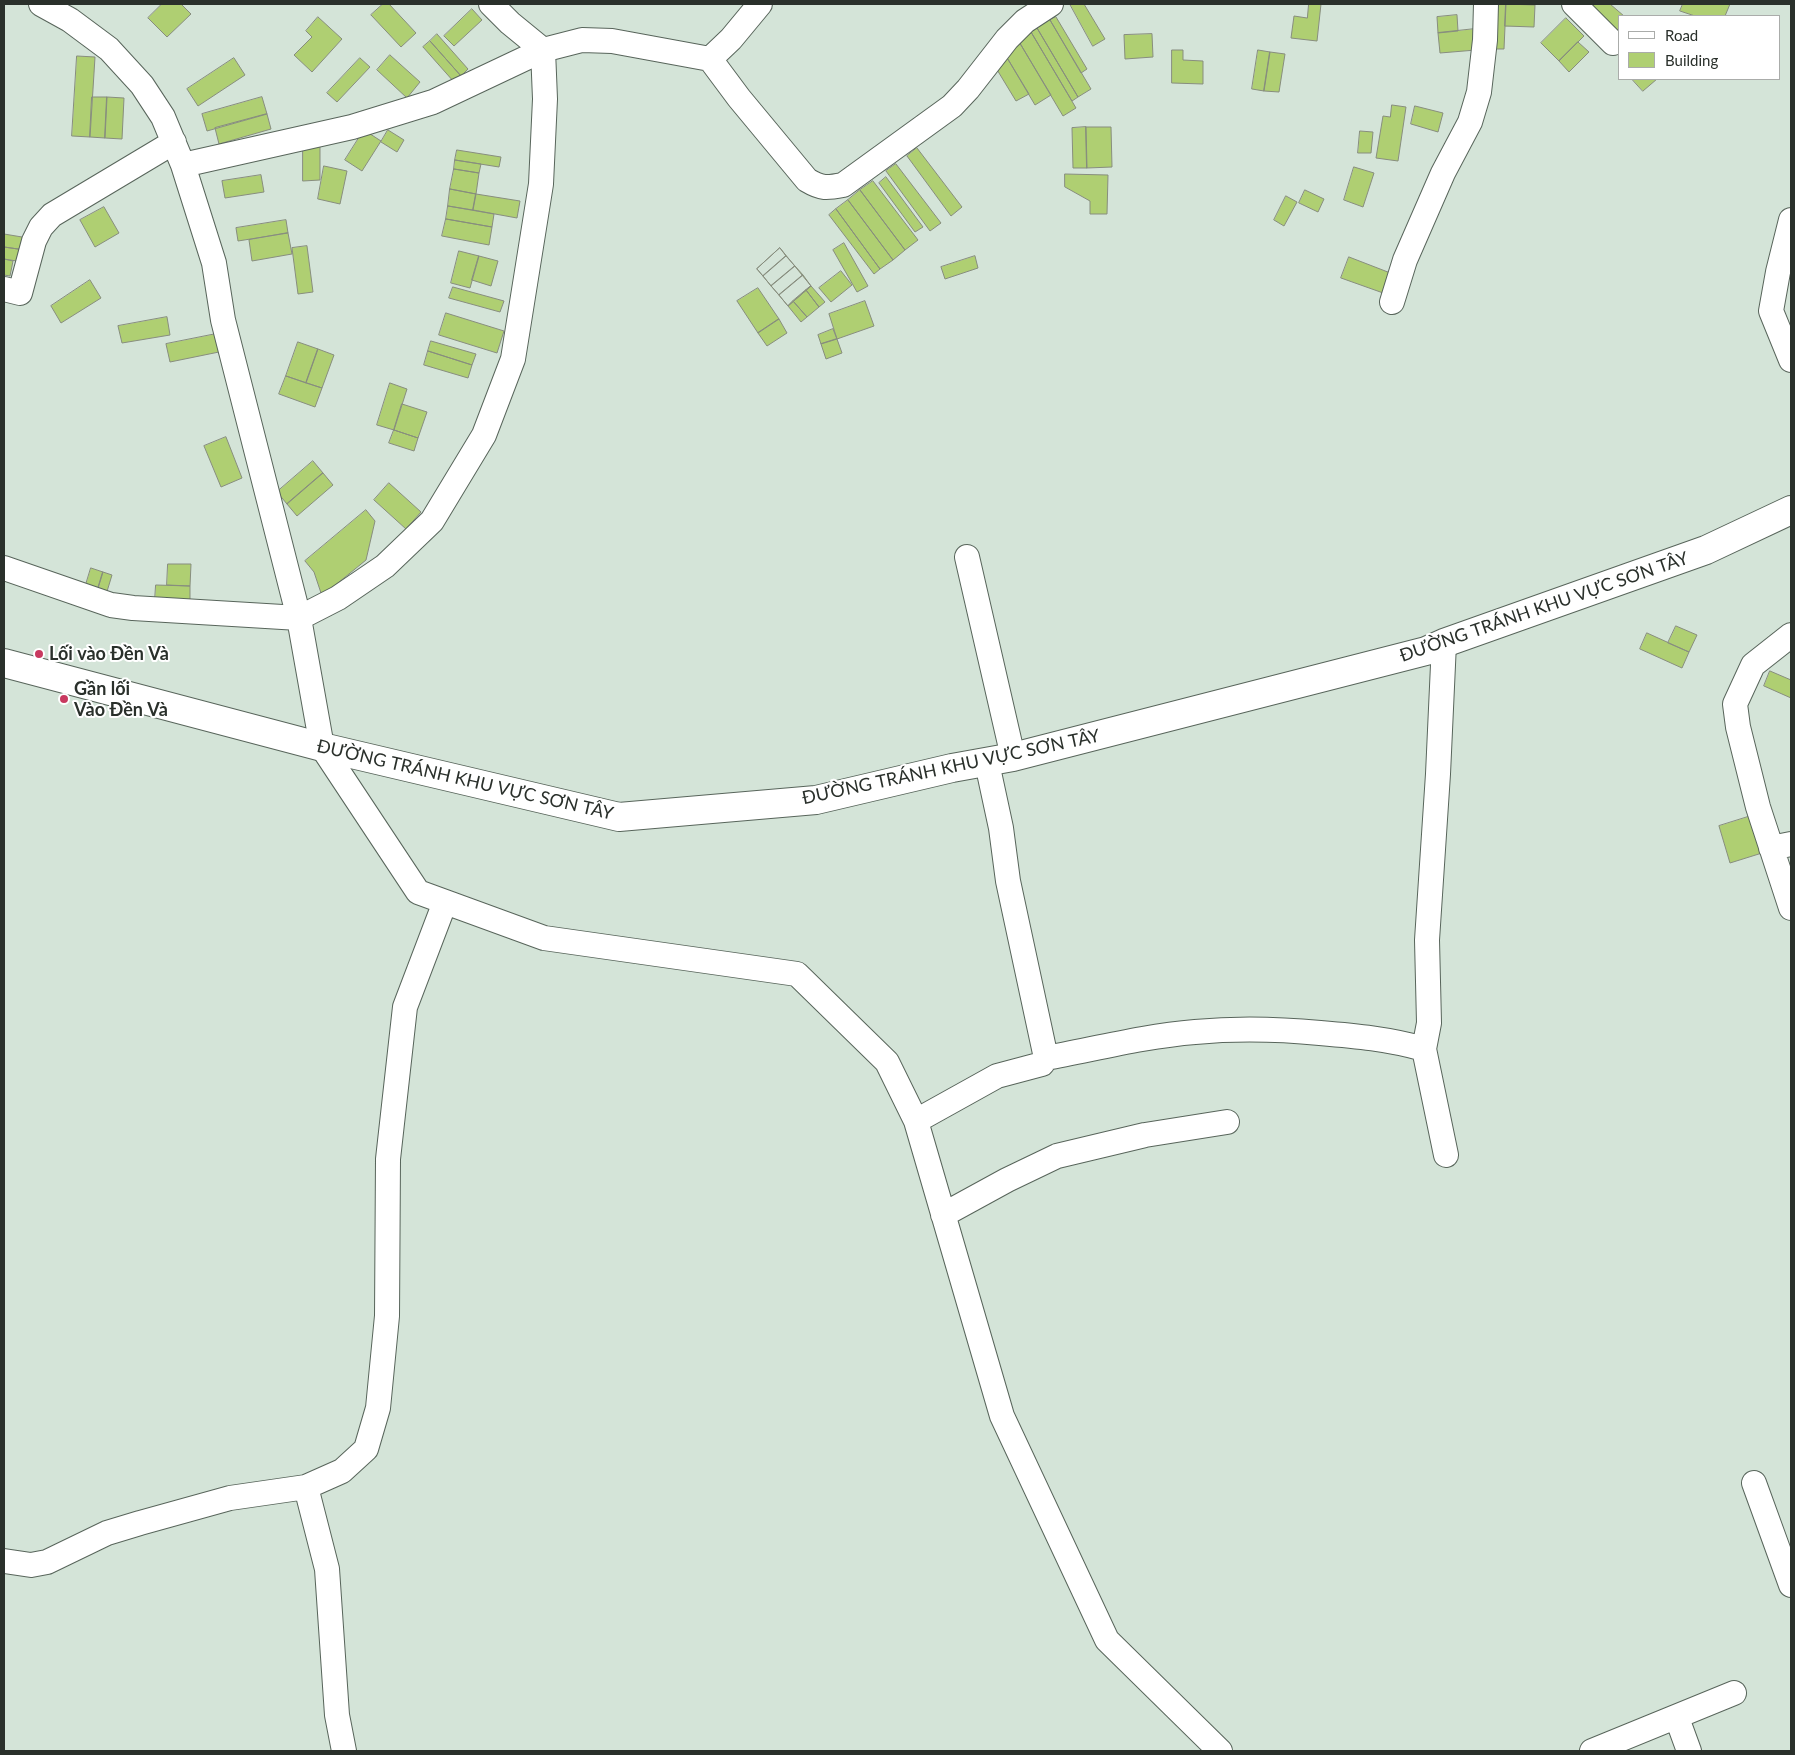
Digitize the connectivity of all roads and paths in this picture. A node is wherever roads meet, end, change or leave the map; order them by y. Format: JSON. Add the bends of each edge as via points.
{"nodes":[{"id":1,"x":41,"y":4,"type":"edge"},
{"id":2,"x":491,"y":4,"type":"edge"},
{"id":3,"x":760,"y":4,"type":"edge"},
{"id":4,"x":1051,"y":4,"type":"edge"},
{"id":5,"x":1486,"y":4,"type":"edge"},
{"id":6,"x":1574,"y":4,"type":"edge"},
{"id":7,"x":1613,"y":43,"type":"dead end"},
{"id":8,"x":543,"y":50,"type":"junction"},
{"id":9,"x":710,"y":59,"type":"junction"},
{"id":10,"x":174,"y":142,"type":"junction"},
{"id":11,"x":184,"y":165,"type":"junction"},
{"id":12,"x":1791,"y":220,"type":"edge"},
{"id":13,"x":4,"y":289,"type":"edge"},
{"id":14,"x":1392,"y":302,"type":"dead end"},
{"id":15,"x":1791,"y":360,"type":"edge"},
{"id":16,"x":1791,"y":510,"type":"edge"},
{"id":17,"x":967,"y":557,"type":"dead end"},
{"id":18,"x":4,"y":568,"type":"edge"},
{"id":19,"x":299,"y":618,"type":"junction"},
{"id":20,"x":1791,"y":635,"type":"edge"},
{"id":21,"x":1444,"y":643,"type":"junction"},
{"id":22,"x":4,"y":663,"type":"edge"},
{"id":23,"x":322,"y":747,"type":"junction"},
{"id":24,"x":1013,"y":757,"type":"junction"},
{"id":25,"x":987,"y":763,"type":"junction"},
{"id":26,"x":1781,"y":846,"type":"edge"},
{"id":27,"x":445,"y":902,"type":"junction"},
{"id":28,"x":1791,"y":908,"type":"edge"},
{"id":29,"x":1424,"y":1050,"type":"junction"},
{"id":30,"x":1046,"y":1058,"type":"junction"},
{"id":31,"x":916,"y":1121,"type":"junction"},
{"id":32,"x":1227,"y":1122,"type":"dead end"},
{"id":33,"x":1446,"y":1155,"type":"dead end"},
{"id":34,"x":943,"y":1215,"type":"junction"},
{"id":35,"x":1754,"y":1483,"type":"dead end"},
{"id":36,"x":306,"y":1487,"type":"junction"},
{"id":37,"x":4,"y":1562,"type":"edge"},
{"id":38,"x":1791,"y":1585,"type":"edge"},
{"id":39,"x":1734,"y":1694,"type":"dead end"},
{"id":40,"x":1677,"y":1718,"type":"junction"},
{"id":41,"x":1604,"y":1749,"type":"edge"},
{"id":42,"x":344,"y":1751,"type":"edge"},
{"id":43,"x":1220,"y":1751,"type":"edge"},
{"id":44,"x":1689,"y":1751,"type":"edge"}],
"edges":[{"from":1,"to":10,"type":"street","via":[[70,20],[109,49],[142,85],[163,117]]},
{"from":2,"to":8,"type":"street"},
{"from":3,"to":9,"type":"street"},
{"from":4,"to":9,"type":"street","via":[[1024,21],[952,106],[843,185],[818,187],[807,180]]},
{"from":5,"to":14,"type":"street","via":[[1479,92],[1470,122],[1443,173],[1405,260]]},
{"from":6,"to":7,"type":"street"},
{"from":8,"to":9,"type":"street","via":[[582,40],[612,41]]},
{"from":8,"to":11,"type":"street","via":[[433,102],[352,127]]},
{"from":8,"to":19,"type":"street","via":[[545,99],[541,184],[512,359],[484,435],[432,521],[385,566],[338,598]]},
{"from":10,"to":11,"type":"street"},
{"from":10,"to":13,"type":"street","via":[[52,215],[41,226],[34,241],[20,293]]},
{"from":11,"to":19,"type":"street","via":[[214,263],[223,320]]},
{"from":12,"to":15,"type":"street","via":[[1771,311]]},
{"from":16,"to":21,"type":"highway","name":"ĐƯỜNG TRÁNH KHU VỰC SƠN TÂY","via":[[1706,550]]},
{"from":17,"to":24,"type":"street"},
{"from":18,"to":19,"type":"street","via":[[126,607]]},
{"from":19,"to":23,"type":"street"},
{"from":20,"to":26,"type":"street","via":[[1752,665],[1735,704],[1758,808]]},
{"from":21,"to":24,"type":"highway","name":"ĐƯỜNG TRÁNH KHU VỰC SƠN TÂY","via":[[1426,652]]},
{"from":21,"to":29,"type":"street","via":[[1427,940],[1430,1023]]},
{"from":22,"to":23,"type":"highway","name":"ĐƯỜNG TRÁNH KHU VỰC SƠN TÂY"},
{"from":23,"to":25,"type":"highway","name":"ĐƯỜNG TRÁNH KHU VỰC SƠN TÂY","via":[[619,817],[816,800],[952,768]]},
{"from":23,"to":27,"type":"street","via":[[418,892]]},
{"from":24,"to":25,"type":"highway","name":"ĐƯỜNG TRÁNH KHU VỰC SƠN TÂY"},
{"from":25,"to":30,"type":"street","via":[[1008,881]]},
{"from":26,"to":28,"type":"street"},
{"from":27,"to":31,"type":"street","via":[[544,938],[797,974],[887,1062]]},
{"from":27,"to":36,"type":"street","via":[[405,1007],[388,1159],[387,1316],[378,1408],[366,1449],[342,1471]]},
{"from":29,"to":30,"type":"street","via":[[1372,1037],[1259,1028],[1194,1032]]},
{"from":29,"to":33,"type":"street"},
{"from":30,"to":31,"type":"street","via":[[1042,1064],[997,1076]]},
{"from":31,"to":34,"type":"street"},
{"from":32,"to":34,"type":"street","via":[[1145,1135],[1057,1156]]},
{"from":34,"to":43,"type":"street","via":[[1002,1416],[1107,1640]]},
{"from":35,"to":38,"type":"street"},
{"from":36,"to":37,"type":"street","via":[[230,1498],[107,1532],[47,1562]]},
{"from":36,"to":42,"type":"street","via":[[326,1569],[337,1715]]},
{"from":39,"to":40,"type":"street"},
{"from":40,"to":41,"type":"street"},
{"from":40,"to":44,"type":"street"}]}
